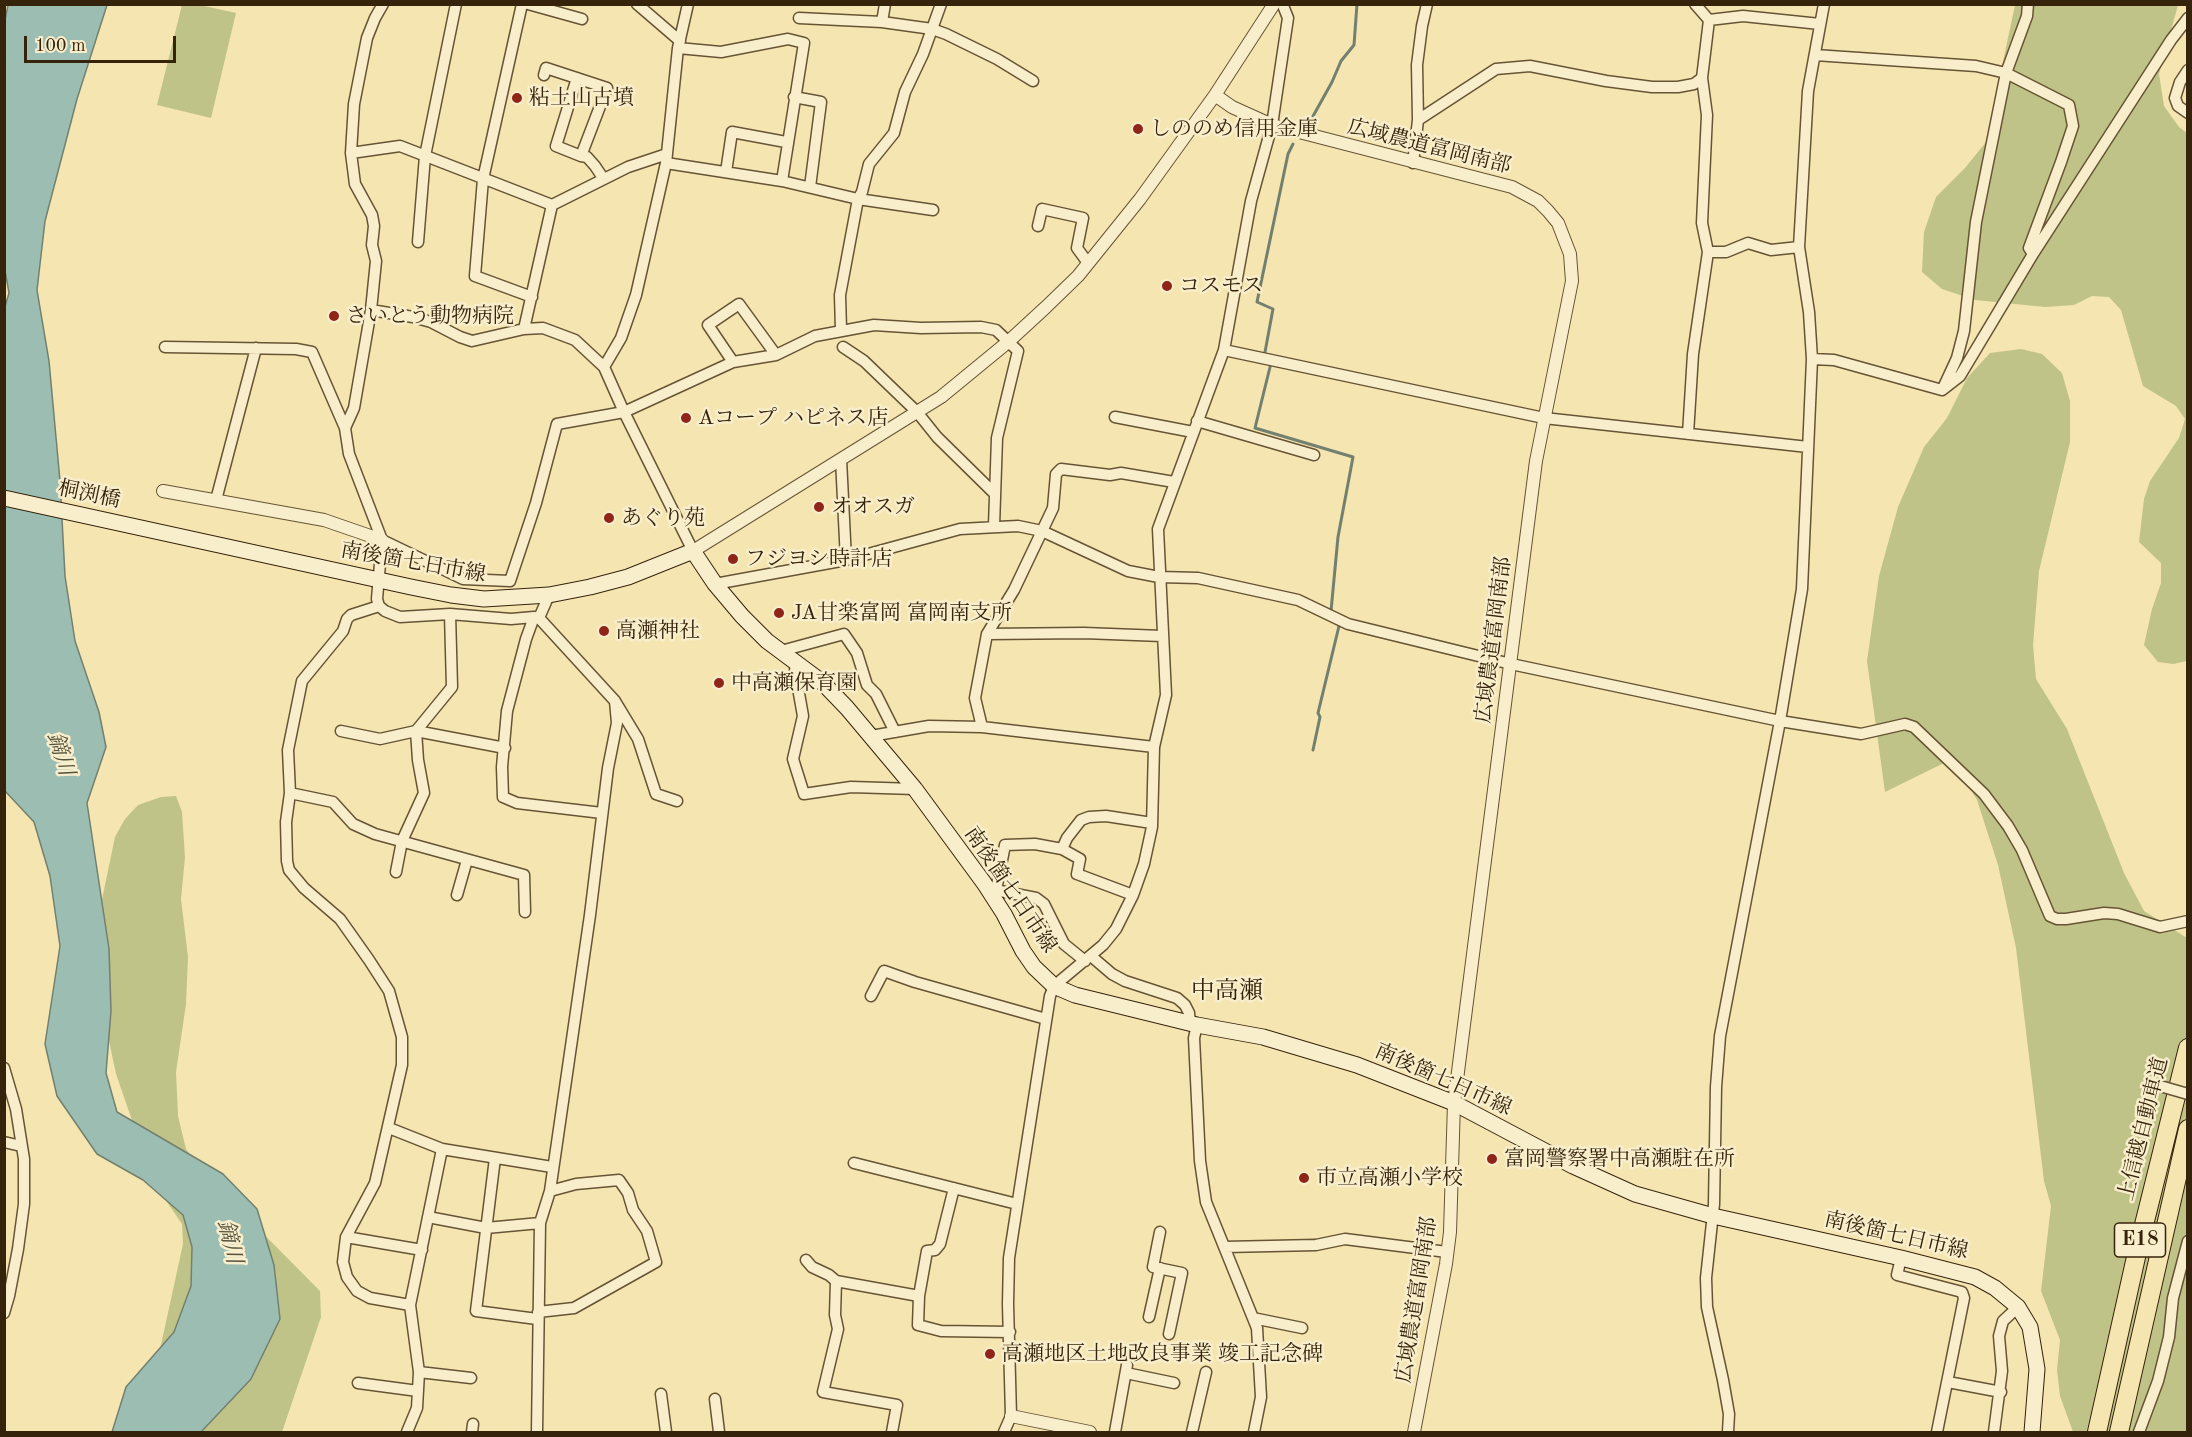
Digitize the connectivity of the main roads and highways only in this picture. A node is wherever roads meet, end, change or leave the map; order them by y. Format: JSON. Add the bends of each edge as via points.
{"nodes":[{"id":1,"x":4,"y":498,"type":"edge"},
{"id":2,"x":164,"y":533,"type":"joint"},
{"id":3,"x":2187,"y":1048,"type":"edge"},
{"id":4,"x":2187,"y":1129,"type":"edge"},
{"id":5,"x":2032,"y":1432,"type":"edge"},
{"id":6,"x":2097,"y":1432,"type":"edge"},
{"id":7,"x":2119,"y":1432,"type":"edge"}],
"edges":[{"from":1,"to":2,"type":"main road","name":"桐渕橋"},
{"from":2,"to":5,"type":"main road","name":"南後箇七日市線","via":[[484,599],[549,595],[628,577],[693,551],[742,616],[767,641],[822,682],[915,789],[992,890],[1023,951],[1054,986],[1075,995],[1263,1036],[1335,1058],[1454,1103],[1635,1194],[1713,1216],[1975,1276],[2018,1307],[2030,1327],[2037,1369]]},
{"from":3,"to":6,"type":"highway","name":"上信越自動車道","number":"E18"},
{"from":4,"to":7,"type":"highway","name":"上信越自動車道","number":"E18"}]}
